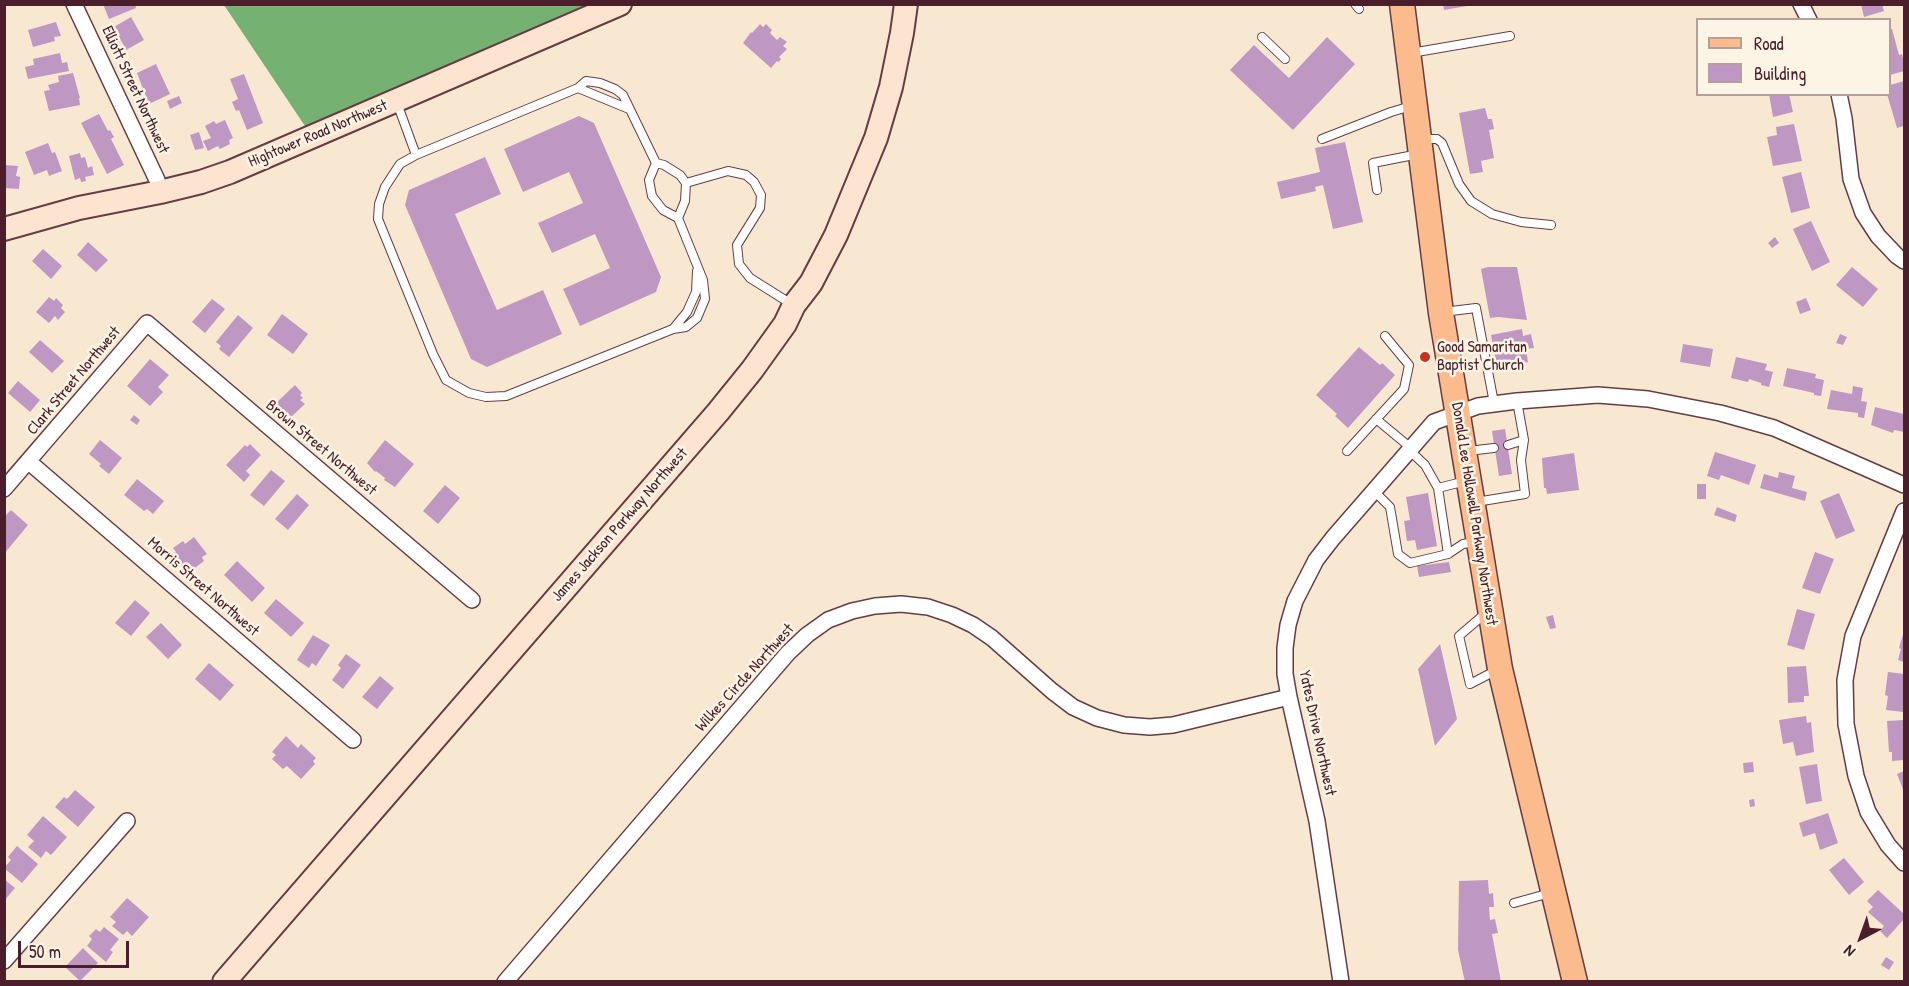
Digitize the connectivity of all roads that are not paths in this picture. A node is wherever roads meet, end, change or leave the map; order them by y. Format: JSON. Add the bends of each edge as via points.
{"nodes":[{"id":1,"x":74,"y":4,"type":"edge"},
{"id":2,"x":620,"y":4,"type":"edge"},
{"id":3,"x":906,"y":4,"type":"edge"},
{"id":4,"x":1402,"y":4,"type":"edge"},
{"id":5,"x":1801,"y":4,"type":"edge"},
{"id":6,"x":1808,"y":18,"type":"edge"},
{"id":7,"x":1510,"y":36,"type":"dead end"},
{"id":8,"x":1262,"y":37,"type":"dead end"},
{"id":9,"x":1409,"y":54,"type":"junction"},
{"id":10,"x":1286,"y":59,"type":"dead end"},
{"id":11,"x":578,"y":88,"type":"junction"},
{"id":12,"x":1839,"y":96,"type":"edge"},
{"id":13,"x":396,"y":101,"type":"junction"},
{"id":14,"x":1415,"y":105,"type":"junction"},
{"id":15,"x":629,"y":109,"type":"junction"},
{"id":16,"x":1322,"y":139,"type":"dead end"},
{"id":17,"x":1420,"y":146,"type":"junction"},
{"id":18,"x":416,"y":155,"type":"junction"},
{"id":19,"x":656,"y":163,"type":"junction"},
{"id":20,"x":686,"y":183,"type":"junction"},
{"id":21,"x":1377,"y":190,"type":"dead end"},
{"id":22,"x":160,"y":192,"type":"junction"},
{"id":23,"x":678,"y":218,"type":"junction"},
{"id":24,"x":1551,"y":225,"type":"dead end"},
{"id":25,"x":4,"y":229,"type":"edge"},
{"id":26,"x":1905,"y":261,"type":"edge"},
{"id":27,"x":794,"y":306,"type":"junction"},
{"id":28,"x":1441,"y":313,"type":"junction"},
{"id":29,"x":147,"y":323,"type":"joint"},
{"id":30,"x":1385,"y":336,"type":"dead end"},
{"id":31,"x":1517,"y":400,"type":"junction"},
{"id":32,"x":1494,"y":403,"type":"junction"},
{"id":33,"x":1458,"y":412,"type":"junction"},
{"id":34,"x":1376,"y":419,"type":"junction"},
{"id":35,"x":1524,"y":440,"type":"junction"},
{"id":36,"x":1508,"y":445,"type":"dead end"},
{"id":37,"x":1494,"y":448,"type":"dead end"},
{"id":38,"x":1410,"y":449,"type":"junction"},
{"id":39,"x":1347,"y":451,"type":"dead end"},
{"id":40,"x":1464,"y":452,"type":"junction"},
{"id":41,"x":29,"y":462,"type":"junction"},
{"id":42,"x":1905,"y":485,"type":"edge"},
{"id":43,"x":1438,"y":488,"type":"junction"},
{"id":44,"x":4,"y":489,"type":"edge"},
{"id":45,"x":1374,"y":491,"type":"junction"},
{"id":46,"x":1470,"y":492,"type":"junction"},
{"id":47,"x":1905,"y":512,"type":"edge"},
{"id":48,"x":1478,"y":541,"type":"junction"},
{"id":49,"x":1448,"y":554,"type":"junction"},
{"id":50,"x":472,"y":600,"type":"dead end"},
{"id":51,"x":1490,"y":609,"type":"junction"},
{"id":52,"x":1500,"y":669,"type":"junction"},
{"id":53,"x":1288,"y":697,"type":"junction"},
{"id":54,"x":353,"y":740,"type":"dead end"},
{"id":55,"x":127,"y":821,"type":"dead end"},
{"id":56,"x":1905,"y":863,"type":"edge"},
{"id":57,"x":1554,"y":892,"type":"junction"},
{"id":58,"x":1514,"y":903,"type":"dead end"},
{"id":59,"x":4,"y":961,"type":"edge"},
{"id":60,"x":514,"y":978,"type":"edge"},
{"id":61,"x":224,"y":981,"type":"edge"},
{"id":62,"x":1341,"y":981,"type":"edge"},
{"id":63,"x":1575,"y":981,"type":"edge"}],
"edges":[{"from":1,"to":22,"type":"street","name":"Elliott Street Northwest"},
{"from":2,"to":13,"type":"main road","name":"Hightower Road Northwest"},
{"from":3,"to":27,"type":"main road","name":"James Jackson Parkway Northwest","via":[[891,87],[876,138],[836,235]]},
{"from":4,"to":9,"type":"main road","name":"Donald Lee Hollowell Parkway Northwest"},
{"from":5,"to":6,"type":"street"},
{"from":7,"to":9,"type":"lane"},
{"from":8,"to":10,"type":"lane"},
{"from":9,"to":14,"type":"main road","name":"Donald Lee Hollowell Parkway Northwest"},
{"from":11,"to":15,"type":"lane"},
{"from":11,"to":15,"type":"lane","via":[[586,81],[615,89],[623,95]]},
{"from":11,"to":18,"type":"lane"},
{"from":12,"to":26,"type":"street","via":[[1851,179],[1863,213],[1878,236]]},
{"from":13,"to":18,"type":"lane"},
{"from":13,"to":22,"type":"main road","name":"Hightower Road Northwest","via":[[230,171]]},
{"from":14,"to":16,"type":"lane"},
{"from":14,"to":17,"type":"main road","name":"Donald Lee Hollowell Parkway Northwest"},
{"from":15,"to":19,"type":"lane"},
{"from":17,"to":21,"type":"lane","via":[[1373,163]]},
{"from":17,"to":24,"type":"lane","via":[[1437,139],[1442,143],[1459,184],[1471,201],[1492,214]]},
{"from":17,"to":28,"type":"main road","name":"Donald Lee Hollowell Parkway Northwest"},
{"from":18,"to":23,"type":"lane","via":[[400,164],[385,187],[378,219],[446,380],[486,398],[506,396],[686,327],[697,318],[705,299],[703,280]]},
{"from":19,"to":20,"type":"lane","via":[[680,175]]},
{"from":19,"to":23,"type":"lane","via":[[649,180],[652,196],[663,210]]},
{"from":20,"to":23,"type":"lane","via":[[685,201]]},
{"from":20,"to":27,"type":"lane","via":[[728,171],[746,175],[754,182],[761,195],[760,208],[737,245],[739,264],[750,278]]},
{"from":22,"to":25,"type":"main road","name":"Hightower Road Northwest","via":[[79,208]]},
{"from":27,"to":61,"type":"main road","name":"James Jackson Parkway Northwest","via":[[785,324],[718,412]]},
{"from":28,"to":32,"type":"lane","via":[[1476,308]]},
{"from":28,"to":33,"type":"main road","name":"Donald Lee Hollowell Parkway Northwest"},
{"from":29,"to":41,"type":"street","name":"Clark Street Northwest"},
{"from":29,"to":50,"type":"street","name":"Brown Street Northwest"},
{"from":30,"to":34,"type":"lane","via":[[1409,365],[1404,389]]},
{"from":31,"to":32,"type":"street","name":"Yates Drive Northwest"},
{"from":31,"to":35,"type":"lane"},
{"from":31,"to":42,"type":"street","name":"Yates Drive Northwest","via":[[1598,395],[1720,412],[1774,428]]},
{"from":32,"to":33,"type":"street","name":"Yates Drive Northwest"},
{"from":33,"to":38,"type":"street","name":"Yates Drive Northwest","via":[[1434,422]]},
{"from":33,"to":40,"type":"main road","name":"Donald Lee Hollowell Parkway Northwest"},
{"from":34,"to":38,"type":"lane"},
{"from":34,"to":39,"type":"lane"},
{"from":35,"to":36,"type":"lane"},
{"from":35,"to":46,"type":"lane","via":[[1521,460],[1525,494]]},
{"from":37,"to":40,"type":"lane"},
{"from":38,"to":43,"type":"lane"},
{"from":38,"to":45,"type":"street","name":"Yates Drive Northwest"},
{"from":40,"to":46,"type":"main road","name":"Donald Lee Hollowell Parkway Northwest"},
{"from":41,"to":44,"type":"street","name":"Clark Street Northwest"},
{"from":41,"to":54,"type":"street","name":"Morris Street Northwest"},
{"from":43,"to":46,"type":"lane"},
{"from":43,"to":49,"type":"lane"},
{"from":45,"to":49,"type":"lane","via":[[1390,507],[1398,554],[1410,563]]},
{"from":45,"to":53,"type":"street","name":"Yates Drive Northwest","via":[[1316,560],[1295,601],[1285,648]]},
{"from":46,"to":48,"type":"main road","name":"Donald Lee Hollowell Parkway Northwest"},
{"from":47,"to":56,"type":"street","via":[[1853,636],[1845,680],[1846,724],[1856,776],[1868,812],[1888,845]]},
{"from":48,"to":49,"type":"lane","via":[[1463,544]]},
{"from":48,"to":51,"type":"main road","name":"Donald Lee Hollowell Parkway Northwest"},
{"from":51,"to":52,"type":"main road","name":"Donald Lee Hollowell Parkway Northwest"},
{"from":51,"to":52,"type":"lane","via":[[1459,636],[1470,684]]},
{"from":52,"to":57,"type":"main road","name":"Donald Lee Hollowell Parkway Northwest"},
{"from":53,"to":60,"type":"street","name":"Wilkes Circle Northwest","via":[[1173,725],[1124,725],[1073,706],[992,638],[952,615],[901,604],[852,611],[828,620],[788,653]]},
{"from":53,"to":62,"type":"street","name":"Yates Drive Northwest","via":[[1317,821]]},
{"from":55,"to":59,"type":"street"},
{"from":57,"to":58,"type":"lane"},
{"from":57,"to":63,"type":"main road","name":"Donald Lee Hollowell Parkway Northwest"}]}
